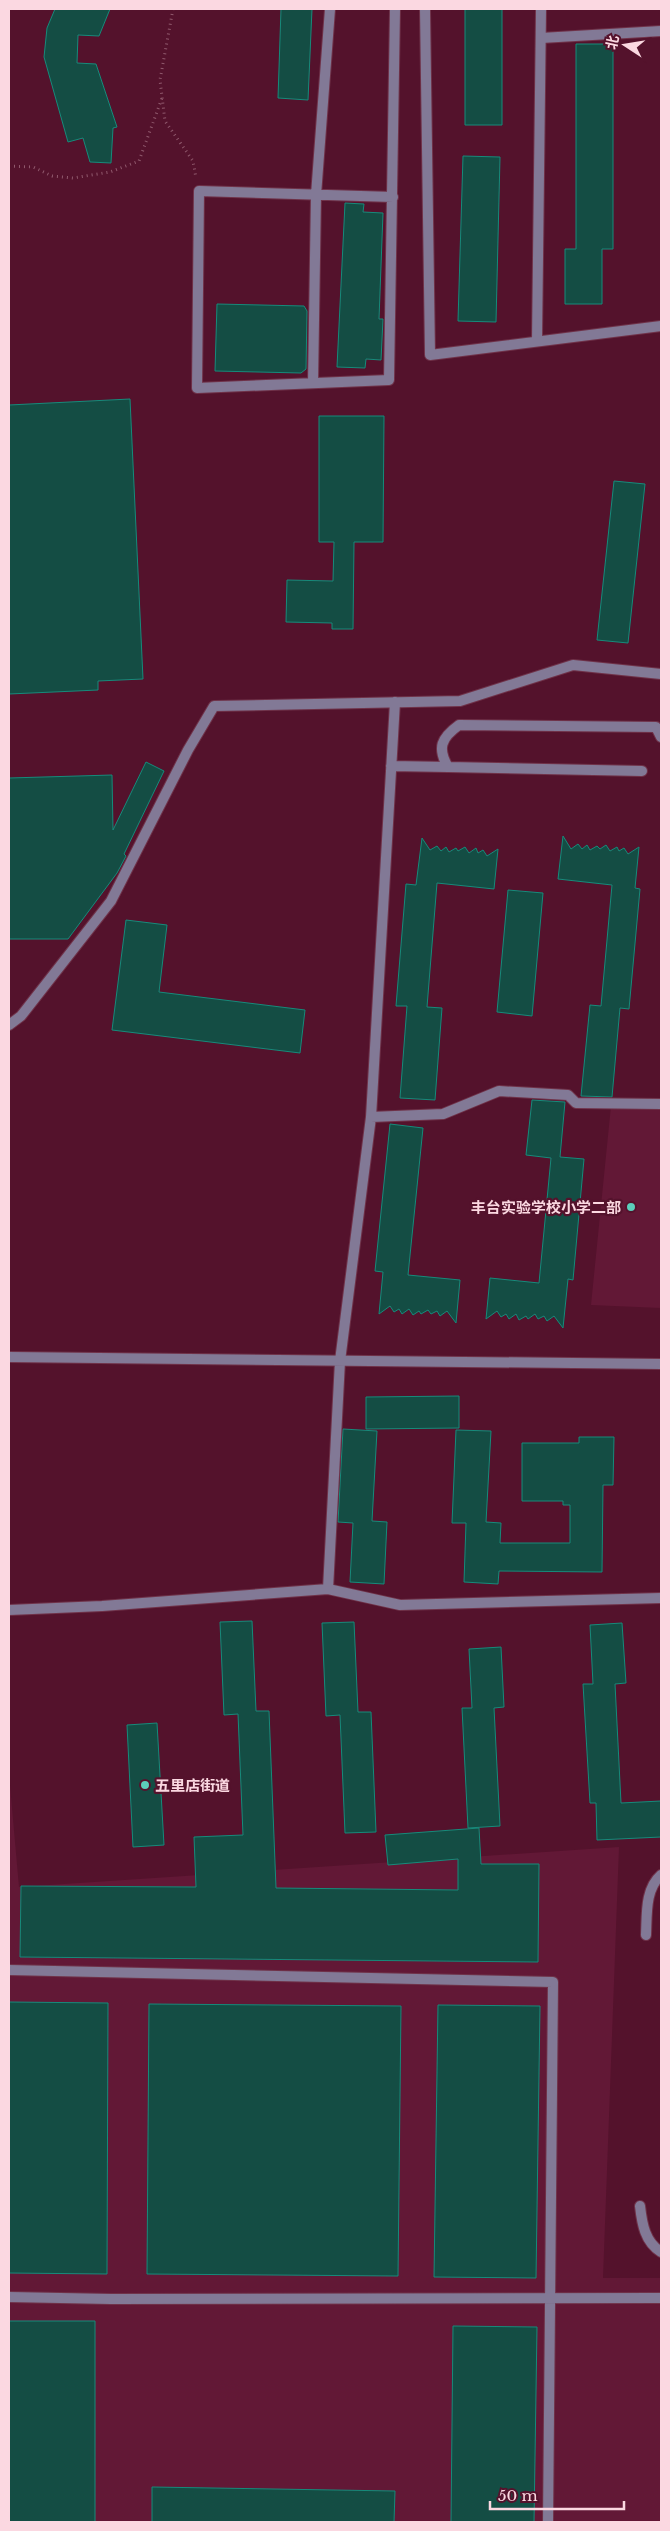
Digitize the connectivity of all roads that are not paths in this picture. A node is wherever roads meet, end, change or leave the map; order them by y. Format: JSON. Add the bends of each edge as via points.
{"nodes":[{"id":1,"x":330,"y":9,"type":"edge"},
{"id":2,"x":395,"y":9,"type":"edge"},
{"id":3,"x":426,"y":9,"type":"edge"},
{"id":4,"x":541,"y":9,"type":"edge"},
{"id":5,"x":661,"y":31,"type":"edge"},
{"id":6,"x":541,"y":38,"type":"junction"},
{"id":7,"x":316,"y":195,"type":"junction"},
{"id":8,"x":393,"y":197,"type":"junction"},
{"id":9,"x":661,"y":326,"type":"edge"},
{"id":10,"x":537,"y":341,"type":"junction"},
{"id":11,"x":313,"y":383,"type":"junction"},
{"id":12,"x":661,"y":674,"type":"edge"},
{"id":13,"x":395,"y":702,"type":"junction"},
{"id":14,"x":661,"y":736,"type":"edge"},
{"id":15,"x":391,"y":766,"type":"junction"},
{"id":16,"x":448,"y":768,"type":"junction"},
{"id":17,"x":642,"y":771,"type":"dead end"},
{"id":18,"x":9,"y":1025,"type":"edge"},
{"id":19,"x":661,"y":1104,"type":"edge"},
{"id":20,"x":371,"y":1117,"type":"junction"},
{"id":21,"x":9,"y":1356,"type":"edge"},
{"id":22,"x":340,"y":1361,"type":"junction"},
{"id":23,"x":661,"y":1364,"type":"edge"},
{"id":24,"x":328,"y":1589,"type":"junction"},
{"id":25,"x":661,"y":1598,"type":"edge"},
{"id":26,"x":9,"y":1610,"type":"edge"},
{"id":27,"x":661,"y":1875,"type":"edge"},
{"id":28,"x":646,"y":1935,"type":"dead end"},
{"id":29,"x":9,"y":1970,"type":"edge"},
{"id":30,"x":640,"y":2206,"type":"dead end"},
{"id":31,"x":661,"y":2252,"type":"edge"},
{"id":32,"x":9,"y":2297,"type":"edge"},
{"id":33,"x":550,"y":2298,"type":"junction"},
{"id":34,"x":661,"y":2298,"type":"edge"},
{"id":35,"x":548,"y":2522,"type":"edge"}],
"edges":[{"from":1,"to":7,"type":"street"},
{"from":2,"to":8,"type":"street"},
{"from":3,"to":10,"type":"street","via":[[430,355]]},
{"from":4,"to":6,"type":"street"},
{"from":5,"to":6,"type":"street"},
{"from":6,"to":10,"type":"street"},
{"from":7,"to":8,"type":"street"},
{"from":7,"to":11,"type":"street"},
{"from":7,"to":11,"type":"street","via":[[199,191],[197,388]]},
{"from":8,"to":11,"type":"street","via":[[390,380]]},
{"from":9,"to":10,"type":"street"},
{"from":12,"to":13,"type":"street","via":[[573,665],[460,701]]},
{"from":13,"to":15,"type":"street"},
{"from":13,"to":18,"type":"street","via":[[214,706],[111,901],[21,1016]]},
{"from":14,"to":16,"type":"street","via":[[656,727],[459,725],[442,742],[441,756]]},
{"from":15,"to":16,"type":"street"},
{"from":15,"to":20,"type":"street"},
{"from":16,"to":17,"type":"street"},
{"from":19,"to":20,"type":"street","via":[[576,1104],[568,1095],[499,1091],[443,1114]]},
{"from":20,"to":22,"type":"street"},
{"from":21,"to":22,"type":"street"},
{"from":22,"to":23,"type":"street"},
{"from":22,"to":24,"type":"street"},
{"from":24,"to":25,"type":"street","via":[[400,1605]]},
{"from":24,"to":26,"type":"street"},
{"from":27,"to":28,"type":"street","via":[[651,1892]]},
{"from":29,"to":33,"type":"street","via":[[553,1982]]},
{"from":30,"to":31,"type":"street","via":[[647,2237]]},
{"from":32,"to":33,"type":"street"},
{"from":33,"to":34,"type":"street"},
{"from":33,"to":35,"type":"street"}]}
